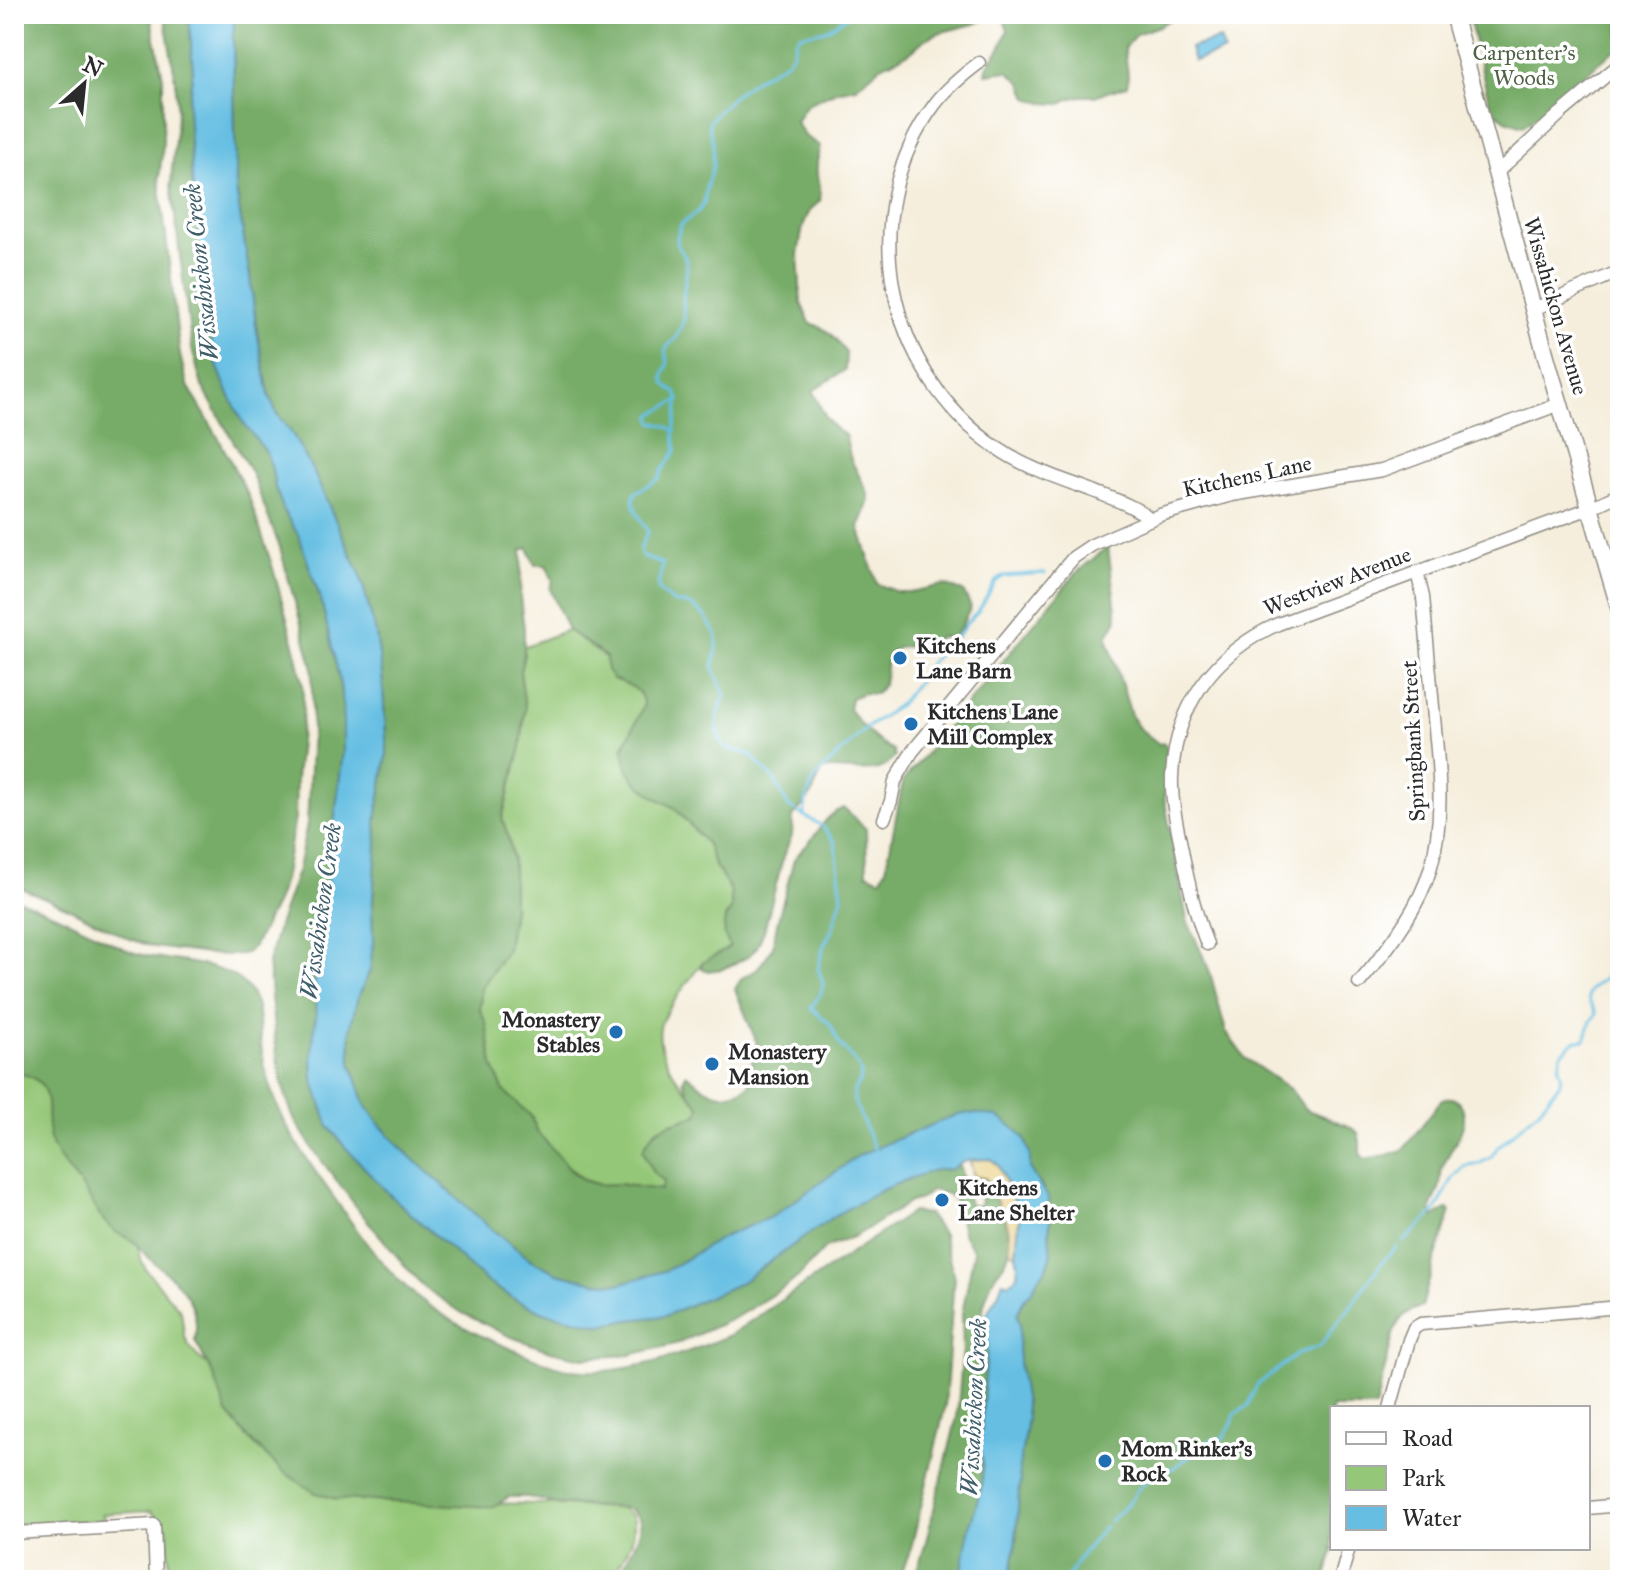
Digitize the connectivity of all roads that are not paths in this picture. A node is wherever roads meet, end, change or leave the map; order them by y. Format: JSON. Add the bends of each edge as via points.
{"nodes":[{"id":1,"x":1453,"y":14,"type":"edge"},
{"id":2,"x":979,"y":63,"type":"dead end"},
{"id":3,"x":1620,"y":64,"type":"edge"},
{"id":4,"x":1496,"y":173,"type":"junction"},
{"id":5,"x":1620,"y":271,"type":"edge"},
{"id":6,"x":1534,"y":309,"type":"junction"},
{"id":7,"x":1560,"y":404,"type":"junction"},
{"id":8,"x":1620,"y":494,"type":"edge"},
{"id":9,"x":1590,"y":508,"type":"junction"},
{"id":10,"x":1151,"y":519,"type":"junction"},
{"id":11,"x":1417,"y":572,"type":"junction"},
{"id":12,"x":1620,"y":610,"type":"edge"},
{"id":13,"x":884,"y":819,"type":"dead end"},
{"id":14,"x":1207,"y":944,"type":"dead end"},
{"id":15,"x":1359,"y":983,"type":"dead end"},
{"id":16,"x":1620,"y":1307,"type":"edge"},
{"id":17,"x":1391,"y":1406,"type":"edge"},
{"id":18,"x":1620,"y":1505,"type":"edge"},
{"id":19,"x":1590,"y":1508,"type":"edge"},
{"id":20,"x":14,"y":1533,"type":"edge"},
{"id":21,"x":1348,"y":1550,"type":"edge"},
{"id":22,"x":156,"y":1580,"type":"edge"},
{"id":23,"x":1340,"y":1580,"type":"edge"}],
"edges":[{"from":1,"to":4,"type":"street","name":"Wissahickon Avenue"},
{"from":2,"to":10,"type":"street","via":[[927,116],[898,182],[889,257],[893,292],[910,344],[944,400],[987,441],[1019,462],[1131,506]]},
{"from":3,"to":4,"type":"street"},
{"from":4,"to":6,"type":"street","name":"Wissahickon Avenue"},
{"from":5,"to":6,"type":"street"},
{"from":6,"to":7,"type":"street","name":"Wissahickon Avenue"},
{"from":7,"to":9,"type":"street","name":"Wissahickon Avenue"},
{"from":7,"to":10,"type":"street","name":"Kitchens Lane","via":[[1382,470],[1223,496]]},
{"from":8,"to":9,"type":"street","name":"Westview Avenue"},
{"from":9,"to":11,"type":"street","name":"Westview Avenue"},
{"from":9,"to":12,"type":"street","name":"Wissahickon Avenue"},
{"from":10,"to":13,"type":"street","name":"Kitchens Lane","via":[[1092,545],[1067,564],[912,752],[895,781]]},
{"from":11,"to":14,"type":"street","name":"Westview Avenue","via":[[1257,634],[1219,663],[1190,704],[1177,737],[1173,794],[1191,897]]},
{"from":11,"to":15,"type":"street","name":"Springbank Street","via":[[1438,763],[1437,836],[1419,897]]},
{"from":16,"to":17,"type":"street","via":[[1421,1324],[1409,1340]]},
{"from":18,"to":19,"type":"street"},
{"from":20,"to":22,"type":"street","via":[[154,1525]]},
{"from":21,"to":23,"type":"street"}]}
